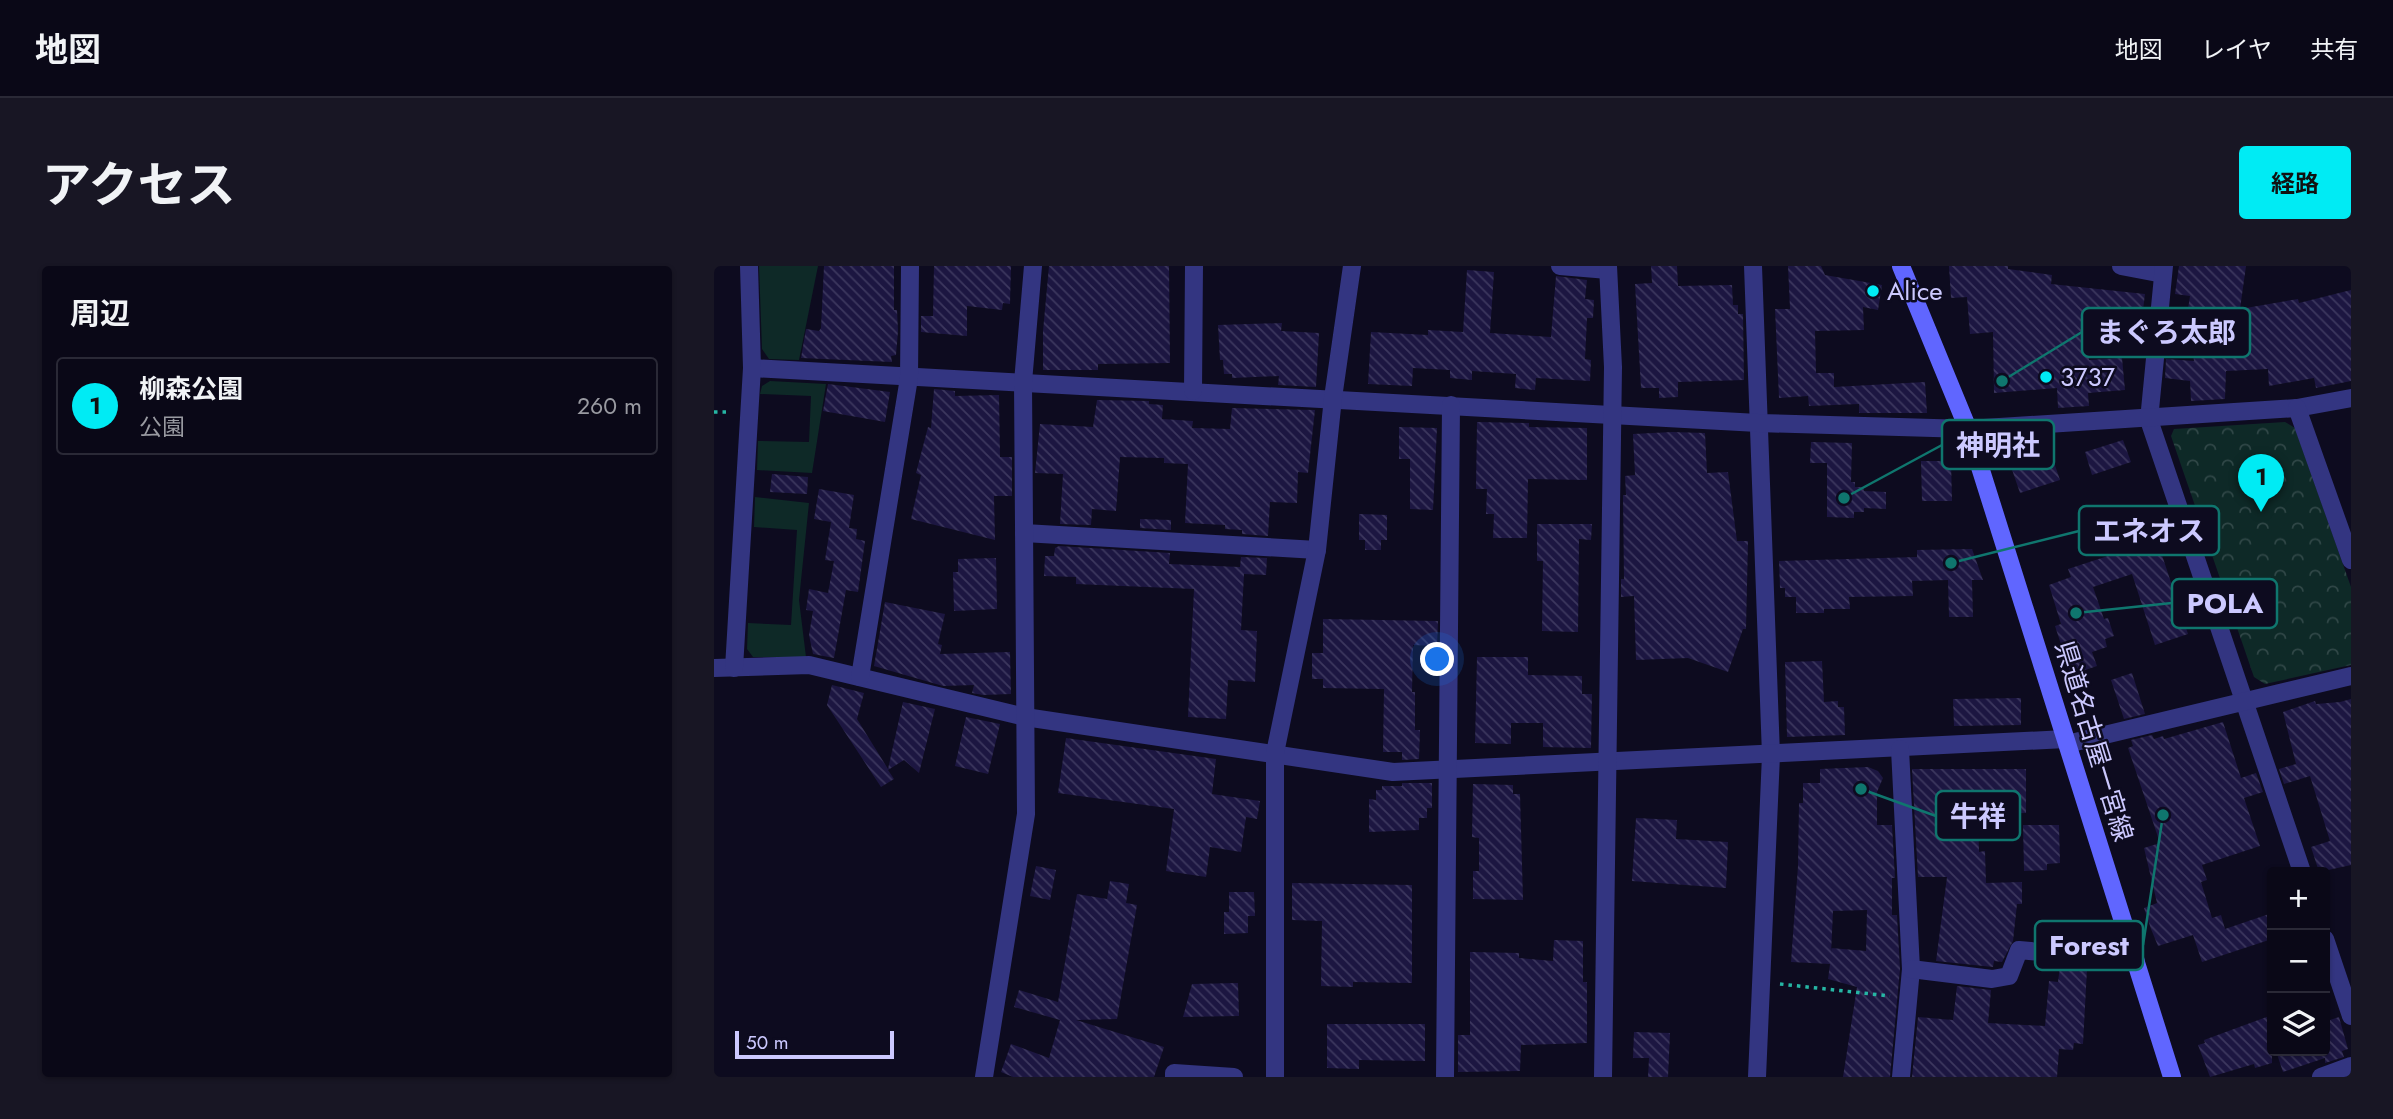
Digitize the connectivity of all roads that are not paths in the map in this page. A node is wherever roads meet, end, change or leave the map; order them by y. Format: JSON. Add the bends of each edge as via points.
{"nodes":[{"id":1,"x":749,"y":266,"type":"edge"},
{"id":2,"x":910,"y":266,"type":"edge"},
{"id":3,"x":1033,"y":266,"type":"edge"},
{"id":4,"x":1194,"y":266,"type":"edge"},
{"id":5,"x":1352,"y":266,"type":"edge"},
{"id":6,"x":1560,"y":266,"type":"edge"},
{"id":7,"x":1753,"y":266,"type":"edge"},
{"id":8,"x":2121,"y":266,"type":"edge"},
{"id":9,"x":1608,"y":268,"type":"edge"},
{"id":10,"x":1903,"y":268,"type":"edge"},
{"id":11,"x":2163,"y":270,"type":"edge"},
{"id":12,"x":752,"y":368,"type":"junction"},
{"id":13,"x":909,"y":378,"type":"junction"},
{"id":14,"x":1023,"y":382,"type":"junction"},
{"id":15,"x":1193,"y":391,"type":"junction"},
{"id":16,"x":1333,"y":398,"type":"junction"},
{"id":17,"x":2351,"y":398,"type":"edge"},
{"id":18,"x":1451,"y":405,"type":"junction"},
{"id":19,"x":2297,"y":408,"type":"junction"},
{"id":20,"x":1611,"y":415,"type":"junction"},
{"id":21,"x":2148,"y":420,"type":"junction"},
{"id":22,"x":1758,"y":423,"type":"junction"},
{"id":23,"x":1968,"y":429,"type":"junction"},
{"id":24,"x":1024,"y":533,"type":"junction"},
{"id":25,"x":1317,"y":550,"type":"junction"},
{"id":26,"x":2351,"y":560,"type":"edge"},
{"id":27,"x":714,"y":668,"type":"edge"},
{"id":28,"x":734,"y":668,"type":"junction"},
{"id":29,"x":2351,"y":676,"type":"edge"},
{"id":30,"x":860,"y":677,"type":"junction"},
{"id":31,"x":2244,"y":700,"type":"junction"},
{"id":32,"x":1026,"y":717,"type":"junction"},
{"id":33,"x":2067,"y":741,"type":"junction"},
{"id":34,"x":1900,"y":749,"type":"junction"},
{"id":35,"x":1275,"y":753,"type":"junction"},
{"id":36,"x":1771,"y":755,"type":"junction"},
{"id":37,"x":1608,"y":760,"type":"junction"},
{"id":38,"x":1448,"y":771,"type":"junction"},
{"id":39,"x":2300,"y":867,"type":"edge"},
{"id":40,"x":2330,"y":954,"type":"edge"},
{"id":41,"x":2136,"y":961,"type":"junction"},
{"id":42,"x":1911,"y":969,"type":"junction"},
{"id":43,"x":2351,"y":1016,"type":"edge"},
{"id":44,"x":2351,"y":1066,"type":"edge"},
{"id":45,"x":984,"y":1077,"type":"edge"},
{"id":46,"x":1174,"y":1077,"type":"edge"},
{"id":47,"x":1234,"y":1077,"type":"edge"},
{"id":48,"x":1275,"y":1077,"type":"edge"},
{"id":49,"x":1445,"y":1077,"type":"edge"},
{"id":50,"x":1603,"y":1077,"type":"edge"},
{"id":51,"x":1757,"y":1077,"type":"edge"},
{"id":52,"x":1901,"y":1077,"type":"edge"},
{"id":53,"x":2172,"y":1077,"type":"edge"},
{"id":54,"x":2321,"y":1077,"type":"edge"}],
"edges":[{"from":1,"to":12,"type":"street"},
{"from":2,"to":13,"type":"street"},
{"from":3,"to":14,"type":"street"},
{"from":4,"to":15,"type":"street"},
{"from":5,"to":16,"type":"street"},
{"from":6,"to":9,"type":"street"},
{"from":7,"to":22,"type":"street"},
{"from":8,"to":11,"type":"street"},
{"from":9,"to":20,"type":"street"},
{"from":10,"to":23,"type":"main road","name":"県道名古屋一宮線"},
{"from":11,"to":21,"type":"street"},
{"from":12,"to":13,"type":"street"},
{"from":12,"to":28,"type":"street"},
{"from":13,"to":14,"type":"street"},
{"from":13,"to":30,"type":"street"},
{"from":14,"to":15,"type":"street"},
{"from":14,"to":24,"type":"street"},
{"from":15,"to":16,"type":"street"},
{"from":16,"to":18,"type":"street"},
{"from":16,"to":25,"type":"street"},
{"from":17,"to":19,"type":"street"},
{"from":18,"to":20,"type":"street"},
{"from":18,"to":38,"type":"street"},
{"from":19,"to":21,"type":"street"},
{"from":19,"to":26,"type":"street"},
{"from":20,"to":22,"type":"street"},
{"from":20,"to":37,"type":"street"},
{"from":21,"to":23,"type":"street"},
{"from":21,"to":31,"type":"street"},
{"from":22,"to":23,"type":"street"},
{"from":22,"to":36,"type":"street"},
{"from":23,"to":33,"type":"main road","name":"県道名古屋一宮線"},
{"from":24,"to":25,"type":"street"},
{"from":24,"to":32,"type":"street"},
{"from":25,"to":35,"type":"street"},
{"from":27,"to":28,"type":"street"},
{"from":28,"to":30,"type":"street","via":[[809,665]]},
{"from":29,"to":31,"type":"street"},
{"from":30,"to":32,"type":"street"},
{"from":31,"to":33,"type":"street"},
{"from":31,"to":39,"type":"street"},
{"from":32,"to":35,"type":"street"},
{"from":32,"to":45,"type":"street","via":[[1026,814]]},
{"from":33,"to":34,"type":"street"},
{"from":33,"to":41,"type":"main road","name":"県道名古屋一宮線"},
{"from":34,"to":36,"type":"street"},
{"from":34,"to":42,"type":"street"},
{"from":35,"to":38,"type":"street","via":[[1393,772]]},
{"from":35,"to":48,"type":"street"},
{"from":36,"to":37,"type":"street"},
{"from":36,"to":51,"type":"street"},
{"from":37,"to":38,"type":"street"},
{"from":37,"to":50,"type":"street"},
{"from":38,"to":49,"type":"street"},
{"from":40,"to":43,"type":"street"},
{"from":41,"to":42,"type":"street","via":[[2020,950],[2009,976],[1992,979]]},
{"from":41,"to":53,"type":"main road","name":"県道名古屋一宮線"},
{"from":42,"to":52,"type":"street"},
{"from":44,"to":54,"type":"street"},
{"from":46,"to":47,"type":"street","via":[[1174,1073]]}]}
